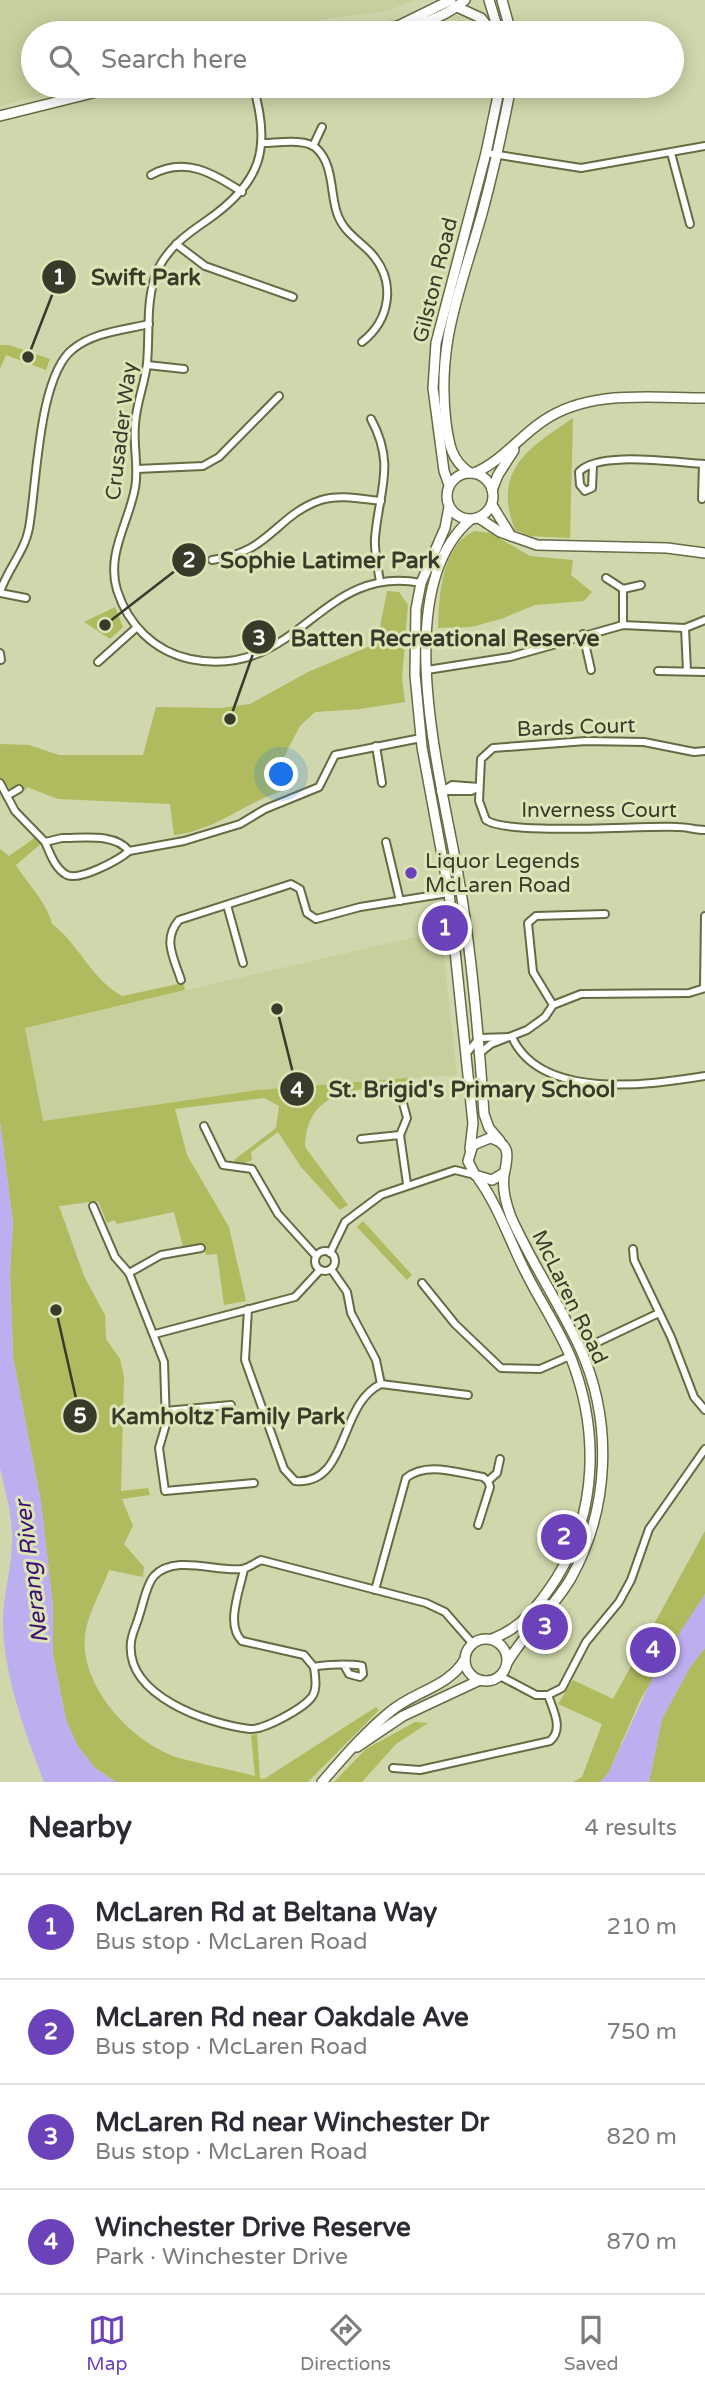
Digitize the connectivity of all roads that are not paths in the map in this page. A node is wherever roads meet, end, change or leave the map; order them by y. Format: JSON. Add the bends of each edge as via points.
{"nodes":[{"id":1,"x":489,"y":0,"type":"edge"},
{"id":2,"x":502,"y":0,"type":"edge"},
{"id":3,"x":458,"y":2,"type":"edge"},
{"id":4,"x":442,"y":3,"type":"edge"},
{"id":5,"x":408,"y":21,"type":"edge"},
{"id":6,"x":429,"y":21,"type":"edge"},
{"id":7,"x":483,"y":21,"type":"edge"},
{"id":8,"x":495,"y":21,"type":"edge"},
{"id":9,"x":508,"y":21,"type":"edge"},
{"id":10,"x":73,"y":98,"type":"edge"},
{"id":11,"x":256,"y":98,"type":"edge"},
{"id":12,"x":497,"y":98,"type":"edge"},
{"id":13,"x":509,"y":98,"type":"edge"},
{"id":14,"x":0,"y":116,"type":"edge"},
{"id":15,"x":322,"y":127,"type":"dead end"},
{"id":16,"x":263,"y":143,"type":"junction"},
{"id":17,"x":313,"y":146,"type":"junction"},
{"id":18,"x":705,"y":146,"type":"edge"},
{"id":19,"x":486,"y":153,"type":"junction"},
{"id":20,"x":671,"y":153,"type":"junction"},
{"id":21,"x":498,"y":156,"type":"junction"},
{"id":22,"x":151,"y":176,"type":"dead end"},
{"id":23,"x":242,"y":192,"type":"junction"},
{"id":24,"x":690,"y":224,"type":"dead end"},
{"id":25,"x":176,"y":244,"type":"junction"},
{"id":26,"x":293,"y":297,"type":"dead end"},
{"id":27,"x":149,"y":324,"type":"junction"},
{"id":28,"x":362,"y":342,"type":"dead end"},
{"id":29,"x":147,"y":365,"type":"junction"},
{"id":30,"x":184,"y":369,"type":"dead end"},
{"id":31,"x":279,"y":396,"type":"dead end"},
{"id":32,"x":705,"y":398,"type":"edge"},
{"id":33,"x":371,"y":419,"type":"dead end"},
{"id":34,"x":521,"y":439,"type":"junction"},
{"id":35,"x":704,"y":464,"type":"edge"},
{"id":36,"x":593,"y":465,"type":"dead end"},
{"id":37,"x":137,"y":469,"type":"junction"},
{"id":38,"x":472,"y":473,"type":"junction"},
{"id":39,"x":449,"y":485,"type":"junction"},
{"id":40,"x":492,"y":489,"type":"junction"},
{"id":41,"x":702,"y":499,"type":"dead end"},
{"id":42,"x":381,"y":501,"type":"junction"},
{"id":43,"x":492,"y":505,"type":"junction"},
{"id":44,"x":449,"y":507,"type":"junction"},
{"id":45,"x":474,"y":519,"type":"junction"},
{"id":46,"x":511,"y":537,"type":"junction"},
{"id":47,"x":705,"y":554,"type":"edge"},
{"id":48,"x":212,"y":560,"type":"dead end"},
{"id":49,"x":606,"y":578,"type":"dead end"},
{"id":50,"x":380,"y":582,"type":"junction"},
{"id":51,"x":421,"y":583,"type":"junction"},
{"id":52,"x":641,"y":585,"type":"dead end"},
{"id":53,"x":623,"y":589,"type":"junction"},
{"id":54,"x":0,"y":593,"type":"edge"},
{"id":55,"x":26,"y":598,"type":"dead end"},
{"id":56,"x":705,"y":620,"type":"edge"},
{"id":57,"x":623,"y":625,"type":"junction"},
{"id":58,"x":136,"y":628,"type":"junction"},
{"id":59,"x":685,"y":628,"type":"junction"},
{"id":60,"x":583,"y":635,"type":"junction"},
{"id":61,"x":0,"y":653,"type":"edge"},
{"id":62,"x":1,"y":660,"type":"edge"},
{"id":63,"x":99,"y":662,"type":"dead end"},
{"id":64,"x":427,"y":670,"type":"junction"},
{"id":65,"x":591,"y":670,"type":"dead end"},
{"id":66,"x":658,"y":671,"type":"dead end"},
{"id":67,"x":687,"y":671,"type":"junction"},
{"id":68,"x":705,"y":672,"type":"edge"},
{"id":69,"x":421,"y":738,"type":"junction"},
{"id":70,"x":376,"y":746,"type":"junction"},
{"id":71,"x":705,"y":751,"type":"edge"},
{"id":72,"x":0,"y":783,"type":"edge"},
{"id":73,"x":382,"y":783,"type":"dead end"},
{"id":74,"x":479,"y":787,"type":"junction"},
{"id":75,"x":19,"y":789,"type":"dead end"},
{"id":76,"x":443,"y":790,"type":"junction"},
{"id":77,"x":430,"y":792,"type":"junction"},
{"id":78,"x":7,"y":796,"type":"junction"},
{"id":79,"x":705,"y":830,"type":"edge"},
{"id":80,"x":45,"y":842,"type":"junction"},
{"id":81,"x":386,"y":842,"type":"dead end"},
{"id":82,"x":129,"y":851,"type":"junction"},
{"id":83,"x":461,"y":891,"type":"junction"},
{"id":84,"x":449,"y":893,"type":"junction"},
{"id":85,"x":400,"y":901,"type":"junction"},
{"id":86,"x":227,"y":905,"type":"junction"},
{"id":87,"x":605,"y":914,"type":"dead end"},
{"id":88,"x":705,"y":916,"type":"edge"},
{"id":89,"x":243,"y":963,"type":"dead end"},
{"id":90,"x":181,"y":980,"type":"dead end"},
{"id":91,"x":704,"y":987,"type":"edge"},
{"id":92,"x":553,"y":1005,"type":"junction"},
{"id":93,"x":512,"y":1037,"type":"junction"},
{"id":94,"x":479,"y":1038,"type":"junction"},
{"id":95,"x":480,"y":1053,"type":"junction"},
{"id":96,"x":467,"y":1054,"type":"junction"},
{"id":97,"x":705,"y":1076,"type":"edge"},
{"id":98,"x":401,"y":1097,"type":"dead end"},
{"id":99,"x":204,"y":1126,"type":"dead end"},
{"id":100,"x":400,"y":1135,"type":"junction"},
{"id":101,"x":361,"y":1139,"type":"dead end"},
{"id":102,"x":502,"y":1144,"type":"junction"},
{"id":103,"x":469,"y":1153,"type":"junction"},
{"id":104,"x":455,"y":1170,"type":"junction"},
{"id":105,"x":504,"y":1173,"type":"junction"},
{"id":106,"x":476,"y":1176,"type":"junction"},
{"id":107,"x":407,"y":1184,"type":"junction"},
{"id":108,"x":93,"y":1206,"type":"dead end"},
{"id":109,"x":201,"y":1248,"type":"dead end"},
{"id":110,"x":633,"y":1249,"type":"dead end"},
{"id":111,"x":330,"y":1252,"type":"junction"},
{"id":112,"x":316,"y":1256,"type":"junction"},
{"id":113,"x":331,"y":1269,"type":"junction"},
{"id":114,"x":320,"y":1270,"type":"junction"},
{"id":115,"x":129,"y":1273,"type":"junction"},
{"id":116,"x":422,"y":1283,"type":"dead end"},
{"id":117,"x":248,"y":1309,"type":"junction"},
{"id":118,"x":659,"y":1313,"type":"junction"},
{"id":119,"x":155,"y":1334,"type":"junction"},
{"id":120,"x":581,"y":1350,"type":"junction"},
{"id":121,"x":570,"y":1356,"type":"junction"},
{"id":122,"x":381,"y":1384,"type":"junction"},
{"id":123,"x":468,"y":1395,"type":"dead end"},
{"id":124,"x":231,"y":1405,"type":"dead end"},
{"id":125,"x":705,"y":1410,"type":"edge"},
{"id":126,"x":165,"y":1411,"type":"junction"},
{"id":127,"x":705,"y":1449,"type":"edge"},
{"id":128,"x":500,"y":1459,"type":"dead end"},
{"id":129,"x":488,"y":1481,"type":"junction"},
{"id":130,"x":254,"y":1483,"type":"dead end"},
{"id":131,"x":478,"y":1525,"type":"dead end"},
{"id":132,"x":244,"y":1569,"type":"junction"},
{"id":133,"x":375,"y":1590,"type":"junction"},
{"id":134,"x":492,"y":1639,"type":"junction"},
{"id":135,"x":472,"y":1643,"type":"junction"},
{"id":136,"x":465,"y":1659,"type":"junction"},
{"id":137,"x":507,"y":1663,"type":"junction"},
{"id":138,"x":314,"y":1667,"type":"junction"},
{"id":139,"x":345,"y":1667,"type":"dead end"},
{"id":140,"x":500,"y":1676,"type":"junction"},
{"id":141,"x":480,"y":1680,"type":"junction"},
{"id":142,"x":548,"y":1695,"type":"junction"},
{"id":143,"x":350,"y":1752,"type":"junction"},
{"id":144,"x":393,"y":1768,"type":"dead end"},
{"id":145,"x":325,"y":1778,"type":"edge"}],
"edges":[{"from":1,"to":8,"type":"main road"},
{"from":2,"to":9,"type":"main road"},
{"from":3,"to":4,"type":"main road"},
{"from":3,"to":6,"type":"main road"},
{"from":3,"to":7,"type":"main road"},
{"from":4,"to":5,"type":"main road"},
{"from":10,"to":14,"type":"main road"},
{"from":11,"to":16,"type":"street","name":"Crusader Way"},
{"from":12,"to":19,"type":"main road","name":"Gilston Road"},
{"from":13,"to":21,"type":"main road","name":"Gilston Road"},
{"from":15,"to":17,"type":"street"},
{"from":16,"to":17,"type":"street"},
{"from":16,"to":23,"type":"street","name":"Crusader Way","via":[[255,172]]},
{"from":17,"to":28,"type":"street","via":[[328,167],[337,215],[385,275],[387,307],[377,330]]},
{"from":18,"to":20,"type":"street"},
{"from":19,"to":21,"type":"street"},
{"from":19,"to":39,"type":"main road","name":"Gilston Road","via":[[436,343],[433,388]]},
{"from":20,"to":21,"type":"street","via":[[581,168]]},
{"from":20,"to":24,"type":"street"},
{"from":21,"to":38,"type":"main road","name":"Gilston Road","via":[[451,316],[443,359],[451,451],[456,462]]},
{"from":22,"to":23,"type":"street","via":[[170,167],[193,167]]},
{"from":23,"to":25,"type":"street","name":"Crusader Way"},
{"from":25,"to":26,"type":"street","via":[[205,266]]},
{"from":25,"to":27,"type":"street","name":"Crusader Way","via":[[163,259],[153,283]]},
{"from":27,"to":29,"type":"street","name":"Crusader Way"},
{"from":27,"to":54,"type":"street","via":[[94,337],[60,361],[49,389],[29,532]]},
{"from":29,"to":30,"type":"street"},
{"from":29,"to":37,"type":"street","name":"Crusader Way","via":[[135,428]]},
{"from":31,"to":37,"type":"street","via":[[219,457],[202,466]]},
{"from":32,"to":34,"type":"main road","via":[[589,402],[558,412]]},
{"from":33,"to":42,"type":"street","via":[[385,451]]},
{"from":34,"to":38,"type":"main road"},
{"from":34,"to":40,"type":"main road"},
{"from":35,"to":36,"type":"street","via":[[614,459]]},
{"from":35,"to":41,"type":"street"},
{"from":37,"to":58,"type":"street","name":"Crusader Way","via":[[114,562],[116,588]]},
{"from":38,"to":39,"type":"main road","via":[[458,476]]},
{"from":38,"to":40,"type":"main road","via":[[486,479]]},
{"from":39,"to":44,"type":"main road"},
{"from":40,"to":43,"type":"main road"},
{"from":42,"to":48,"type":"street","via":[[322,500],[252,550]]},
{"from":42,"to":50,"type":"street","via":[[375,540]]},
{"from":43,"to":45,"type":"main road"},
{"from":43,"to":46,"type":"main road"},
{"from":44,"to":45,"type":"main road","via":[[458,516]]},
{"from":44,"to":51,"type":"main road","via":[[446,528]]},
{"from":45,"to":46,"type":"main road"},
{"from":45,"to":64,"type":"main road","via":[[451,539],[433,578]]},
{"from":46,"to":47,"type":"main road","via":[[548,546],[667,548]]},
{"from":49,"to":53,"type":"street"},
{"from":50,"to":51,"type":"street","name":"Crusader Way"},
{"from":50,"to":58,"type":"street","name":"Crusader Way","via":[[346,593],[275,647],[244,659],[190,659],[169,651]]},
{"from":51,"to":69,"type":"main road","via":[[415,644]]},
{"from":52,"to":53,"type":"street"},
{"from":53,"to":57,"type":"street"},
{"from":54,"to":55,"type":"street"},
{"from":56,"to":59,"type":"street"},
{"from":57,"to":59,"type":"street"},
{"from":57,"to":60,"type":"street"},
{"from":58,"to":63,"type":"street"},
{"from":59,"to":67,"type":"street"},
{"from":60,"to":64,"type":"street","via":[[510,657]]},
{"from":60,"to":65,"type":"street"},
{"from":61,"to":62,"type":"street"},
{"from":64,"to":76,"type":"main road"},
{"from":66,"to":67,"type":"street"},
{"from":67,"to":68,"type":"street"},
{"from":69,"to":70,"type":"street"},
{"from":69,"to":77,"type":"main road"},
{"from":70,"to":73,"type":"street"},
{"from":70,"to":82,"type":"street","via":[[335,755],[318,787],[240,824]]},
{"from":71,"to":74,"type":"street","name":"Bards Court","via":[[586,741],[493,748],[481,759]]},
{"from":72,"to":78,"type":"street"},
{"from":74,"to":76,"type":"street","via":[[452,785]]},
{"from":74,"to":79,"type":"street","name":"Inverness Court","via":[[483,816],[498,827]]},
{"from":75,"to":78,"type":"street"},
{"from":76,"to":77,"type":"street"},
{"from":76,"to":83,"type":"main road"},
{"from":77,"to":84,"type":"main road"},
{"from":78,"to":80,"type":"street"},
{"from":80,"to":82,"type":"street","via":[[114,839]]},
{"from":80,"to":82,"type":"street","via":[[57,866],[76,877],[118,861]]},
{"from":81,"to":85,"type":"street"},
{"from":83,"to":84,"type":"street"},
{"from":83,"to":94,"type":"main road"},
{"from":84,"to":85,"type":"street"},
{"from":84,"to":96,"type":"main road"},
{"from":85,"to":86,"type":"street","via":[[316,919],[307,913],[300,889],[291,884]]},
{"from":86,"to":89,"type":"street"},
{"from":86,"to":90,"type":"street","via":[[179,920],[169,931]]},
{"from":87,"to":92,"type":"street","via":[[529,920],[531,965]]},
{"from":88,"to":91,"type":"street"},
{"from":91,"to":92,"type":"street","via":[[689,993],[586,993]]},
{"from":92,"to":93,"type":"street","via":[[545,1017]]},
{"from":93,"to":94,"type":"street"},
{"from":93,"to":95,"type":"street"},
{"from":93,"to":97,"type":"street","via":[[532,1064],[585,1082],[654,1084]]},
{"from":94,"to":95,"type":"main road"},
{"from":94,"to":96,"type":"street"},
{"from":95,"to":102,"type":"main road","via":[[484,1114]]},
{"from":96,"to":103,"type":"main road","via":[[473,1123]]},
{"from":98,"to":100,"type":"street","via":[[407,1118]]},
{"from":99,"to":112,"type":"street","via":[[223,1165],[252,1169],[278,1214]]},
{"from":100,"to":101,"type":"street"},
{"from":100,"to":107,"type":"street"},
{"from":102,"to":103,"type":"main road","via":[[484,1139]]},
{"from":102,"to":105,"type":"main road","via":[[509,1159]]},
{"from":103,"to":104,"type":"street"},
{"from":103,"to":106,"type":"main road","via":[[468,1166]]},
{"from":104,"to":106,"type":"street"},
{"from":104,"to":107,"type":"street"},
{"from":105,"to":106,"type":"main road","via":[[492,1180]]},
{"from":105,"to":120,"type":"main road","name":"McLaren Road","via":[[509,1211]]},
{"from":106,"to":121,"type":"main road","name":"McLaren Road"},
{"from":107,"to":111,"type":"street","via":[[360,1208],[345,1222]]},
{"from":108,"to":115,"type":"street","via":[[115,1256]]},
{"from":109,"to":115,"type":"street","via":[[161,1255]]},
{"from":110,"to":118,"type":"street"},
{"from":111,"to":112,"type":"street"},
{"from":111,"to":113,"type":"street","via":[[335,1261]]},
{"from":112,"to":114,"type":"street"},
{"from":113,"to":114,"type":"street"},
{"from":113,"to":122,"type":"street","via":[[347,1292],[351,1313],[376,1360]]},
{"from":114,"to":117,"type":"street","via":[[295,1297]]},
{"from":115,"to":119,"type":"street"},
{"from":116,"to":121,"type":"street","via":[[455,1324],[501,1368],[540,1369]]},
{"from":117,"to":119,"type":"street"},
{"from":117,"to":122,"type":"street","via":[[245,1360],[289,1477],[306,1482],[332,1467],[357,1404],[368,1390]]},
{"from":118,"to":120,"type":"street"},
{"from":118,"to":125,"type":"street","via":[[694,1397]]},
{"from":119,"to":126,"type":"street","via":[[164,1362]]},
{"from":120,"to":137,"type":"main road","name":"McLaren Road","via":[[602,1426],[600,1497],[592,1530],[571,1578]]},
{"from":121,"to":134,"type":"main road","name":"McLaren Road","via":[[590,1435],[590,1475],[580,1525],[560,1572],[538,1605],[517,1627]]},
{"from":122,"to":123,"type":"street"},
{"from":124,"to":126,"type":"street"},
{"from":126,"to":130,"type":"street","via":[[159,1448],[165,1491]]},
{"from":127,"to":142,"type":"street","via":[[649,1528],[619,1602],[586,1642],[562,1688]]},
{"from":128,"to":129,"type":"street","via":[[497,1473]]},
{"from":129,"to":131,"type":"street"},
{"from":129,"to":133,"type":"street","via":[[430,1469],[406,1478]]},
{"from":132,"to":133,"type":"street","via":[[261,1560]]},
{"from":132,"to":138,"type":"street","via":[[235,1634],[242,1640],[304,1655]]},
{"from":132,"to":138,"type":"street","via":[[181,1565],[164,1568],[152,1578],[131,1642],[134,1661],[146,1684],[164,1701],[184,1710],[252,1729],[269,1726],[311,1698],[316,1685]]},
{"from":133,"to":135,"type":"street","via":[[445,1612]]},
{"from":134,"to":135,"type":"main road"},
{"from":134,"to":137,"type":"main road","via":[[505,1651]]},
{"from":135,"to":136,"type":"main road"},
{"from":136,"to":141,"type":"main road","via":[[469,1672]]},
{"from":136,"to":143,"type":"main road","via":[[448,1681],[404,1700]]},
{"from":137,"to":140,"type":"main road"},
{"from":138,"to":139,"type":"street"},
{"from":140,"to":141,"type":"main road"},
{"from":140,"to":142,"type":"street","via":[[536,1695]]},
{"from":141,"to":143,"type":"main road","via":[[403,1716]]},
{"from":142,"to":144,"type":"street","via":[[558,1727],[550,1741],[420,1770]]},
{"from":143,"to":145,"type":"main road"}]}
